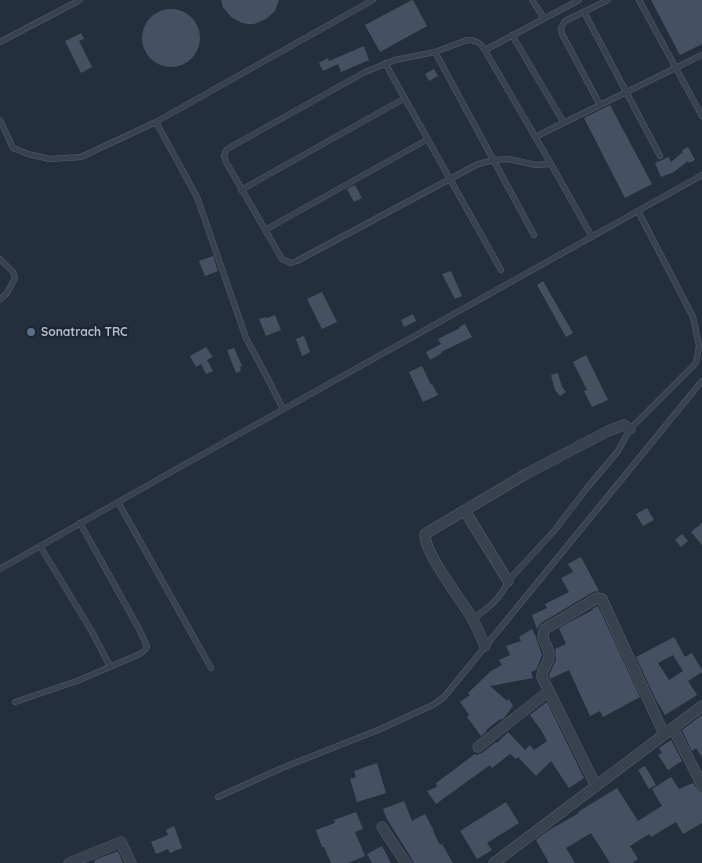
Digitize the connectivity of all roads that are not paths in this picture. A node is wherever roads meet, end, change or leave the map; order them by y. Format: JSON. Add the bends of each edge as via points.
{"nodes":[{"id":1,"x":80,"y":0,"type":"edge"},
{"id":2,"x":373,"y":0,"type":"edge"},
{"id":3,"x":532,"y":0,"type":"edge"},
{"id":4,"x":579,"y":0,"type":"edge"},
{"id":5,"x":608,"y":0,"type":"edge"},
{"id":6,"x":639,"y":0,"type":"edge"},
{"id":7,"x":584,"y":12,"type":"junction"},
{"id":8,"x":544,"y":18,"type":"junction"},
{"id":9,"x":512,"y":35,"type":"junction"},
{"id":10,"x":0,"y":42,"type":"edge"},
{"id":11,"x":485,"y":50,"type":"junction"},
{"id":12,"x":435,"y":52,"type":"junction"},
{"id":13,"x":702,"y":55,"type":"edge"},
{"id":14,"x":385,"y":63,"type":"junction"},
{"id":15,"x":676,"y":68,"type":"junction"},
{"id":16,"x":626,"y":92,"type":"junction"},
{"id":17,"x":405,"y":98,"type":"junction"},
{"id":18,"x":600,"y":105,"type":"junction"},
{"id":19,"x":702,"y":116,"type":"edge"},
{"id":20,"x":0,"y":120,"type":"edge"},
{"id":21,"x":156,"y":122,"type":"junction"},
{"id":22,"x":564,"y":123,"type":"junction"},
{"id":23,"x":535,"y":137,"type":"junction"},
{"id":24,"x":428,"y":140,"type":"junction"},
{"id":25,"x":660,"y":156,"type":"dead end"},
{"id":26,"x":494,"y":160,"type":"junction"},
{"id":27,"x":551,"y":164,"type":"junction"},
{"id":28,"x":702,"y":175,"type":"edge"},
{"id":29,"x":450,"y":179,"type":"junction"},
{"id":30,"x":241,"y":190,"type":"junction"},
{"id":31,"x":638,"y":211,"type":"junction"},
{"id":32,"x":264,"y":230,"type":"junction"},
{"id":33,"x":534,"y":235,"type":"dead end"},
{"id":34,"x":592,"y":236,"type":"junction"},
{"id":35,"x":0,"y":259,"type":"edge"},
{"id":36,"x":501,"y":270,"type":"dead end"},
{"id":37,"x":0,"y":300,"type":"edge"},
{"id":38,"x":702,"y":381,"type":"edge"},
{"id":39,"x":282,"y":409,"type":"junction"},
{"id":40,"x":630,"y":429,"type":"junction"},
{"id":41,"x":118,"y":502,"type":"junction"},
{"id":42,"x":465,"y":511,"type":"junction"},
{"id":43,"x":80,"y":523,"type":"junction"},
{"id":44,"x":40,"y":546,"type":"junction"},
{"id":45,"x":0,"y":569,"type":"edge"},
{"id":46,"x":508,"y":581,"type":"junction"},
{"id":47,"x":472,"y":619,"type":"junction"},
{"id":48,"x":485,"y":646,"type":"junction"},
{"id":49,"x":110,"y":666,"type":"junction"},
{"id":50,"x":211,"y":668,"type":"dead end"},
{"id":51,"x":548,"y":691,"type":"junction"},
{"id":52,"x":15,"y":702,"type":"dead end"},
{"id":53,"x":702,"y":706,"type":"edge"},
{"id":54,"x":673,"y":728,"type":"junction"},
{"id":55,"x":664,"y":734,"type":"junction"},
{"id":56,"x":478,"y":747,"type":"dead end"},
{"id":57,"x":702,"y":785,"type":"edge"},
{"id":58,"x":596,"y":786,"type":"junction"},
{"id":59,"x":218,"y":796,"type":"dead end"},
{"id":60,"x":382,"y":827,"type":"dead end"},
{"id":61,"x":69,"y":863,"type":"edge"},
{"id":62,"x":131,"y":863,"type":"edge"},
{"id":63,"x":406,"y":863,"type":"edge"},
{"id":64,"x":494,"y":863,"type":"edge"}],
"edges":[{"from":1,"to":10,"type":"lane"},
{"from":2,"to":21,"type":"lane"},
{"from":3,"to":8,"type":"lane"},
{"from":4,"to":8,"type":"lane"},
{"from":5,"to":7,"type":"lane"},
{"from":6,"to":15,"type":"lane"},
{"from":7,"to":16,"type":"lane"},
{"from":7,"to":18,"type":"lane","via":[[565,21],[560,31]]},
{"from":8,"to":9,"type":"lane"},
{"from":9,"to":11,"type":"lane"},
{"from":9,"to":22,"type":"lane"},
{"from":11,"to":12,"type":"lane","via":[[471,40]]},
{"from":11,"to":23,"type":"lane"},
{"from":12,"to":14,"type":"lane"},
{"from":12,"to":26,"type":"lane"},
{"from":13,"to":15,"type":"lane"},
{"from":14,"to":17,"type":"lane"},
{"from":14,"to":30,"type":"lane","via":[[227,149],[224,159]]},
{"from":15,"to":16,"type":"lane"},
{"from":15,"to":19,"type":"lane"},
{"from":16,"to":18,"type":"lane"},
{"from":16,"to":25,"type":"lane"},
{"from":17,"to":24,"type":"lane"},
{"from":17,"to":30,"type":"lane"},
{"from":18,"to":22,"type":"lane"},
{"from":20,"to":21,"type":"lane","via":[[14,148],[50,158],[81,157]]},
{"from":21,"to":39,"type":"lane","via":[[197,197],[246,338]]},
{"from":22,"to":23,"type":"lane"},
{"from":23,"to":27,"type":"lane"},
{"from":24,"to":29,"type":"lane"},
{"from":24,"to":32,"type":"lane"},
{"from":26,"to":27,"type":"lane","via":[[508,159],[536,166]]},
{"from":26,"to":29,"type":"lane","via":[[478,164]]},
{"from":26,"to":33,"type":"lane"},
{"from":27,"to":34,"type":"lane"},
{"from":28,"to":31,"type":"lane"},
{"from":29,"to":32,"type":"lane","via":[[294,262],[282,260]]},
{"from":29,"to":36,"type":"lane"},
{"from":30,"to":32,"type":"lane"},
{"from":31,"to":34,"type":"lane"},
{"from":31,"to":40,"type":"lane","via":[[694,317],[698,346],[696,363]]},
{"from":34,"to":39,"type":"lane"},
{"from":35,"to":37,"type":"lane","via":[[15,278]]},
{"from":38,"to":48,"type":"lane"},
{"from":39,"to":41,"type":"lane"},
{"from":40,"to":42,"type":"street","via":[[624,426],[608,431],[526,474]]},
{"from":40,"to":46,"type":"lane","via":[[618,451],[554,531]]},
{"from":41,"to":43,"type":"lane"},
{"from":41,"to":50,"type":"lane"},
{"from":42,"to":46,"type":"street"},
{"from":42,"to":47,"type":"street","via":[[426,534],[425,538],[432,556]]},
{"from":43,"to":44,"type":"lane"},
{"from":43,"to":49,"type":"lane","via":[[147,646],[140,654]]},
{"from":44,"to":45,"type":"lane"},
{"from":44,"to":49,"type":"lane"},
{"from":46,"to":47,"type":"lane","via":[[490,606]]},
{"from":47,"to":48,"type":"street"},
{"from":48,"to":59,"type":"lane","via":[[444,697],[433,705]]},
{"from":49,"to":52,"type":"lane"},
{"from":51,"to":55,"type":"street","via":[[542,674],[549,656],[544,632],[601,598]]},
{"from":51,"to":56,"type":"street"},
{"from":51,"to":58,"type":"street"},
{"from":53,"to":54,"type":"street"},
{"from":54,"to":55,"type":"street"},
{"from":54,"to":57,"type":"street"},
{"from":55,"to":58,"type":"street"},
{"from":58,"to":64,"type":"street"},
{"from":60,"to":63,"type":"street"},
{"from":61,"to":62,"type":"street","via":[[121,842]]}]}
